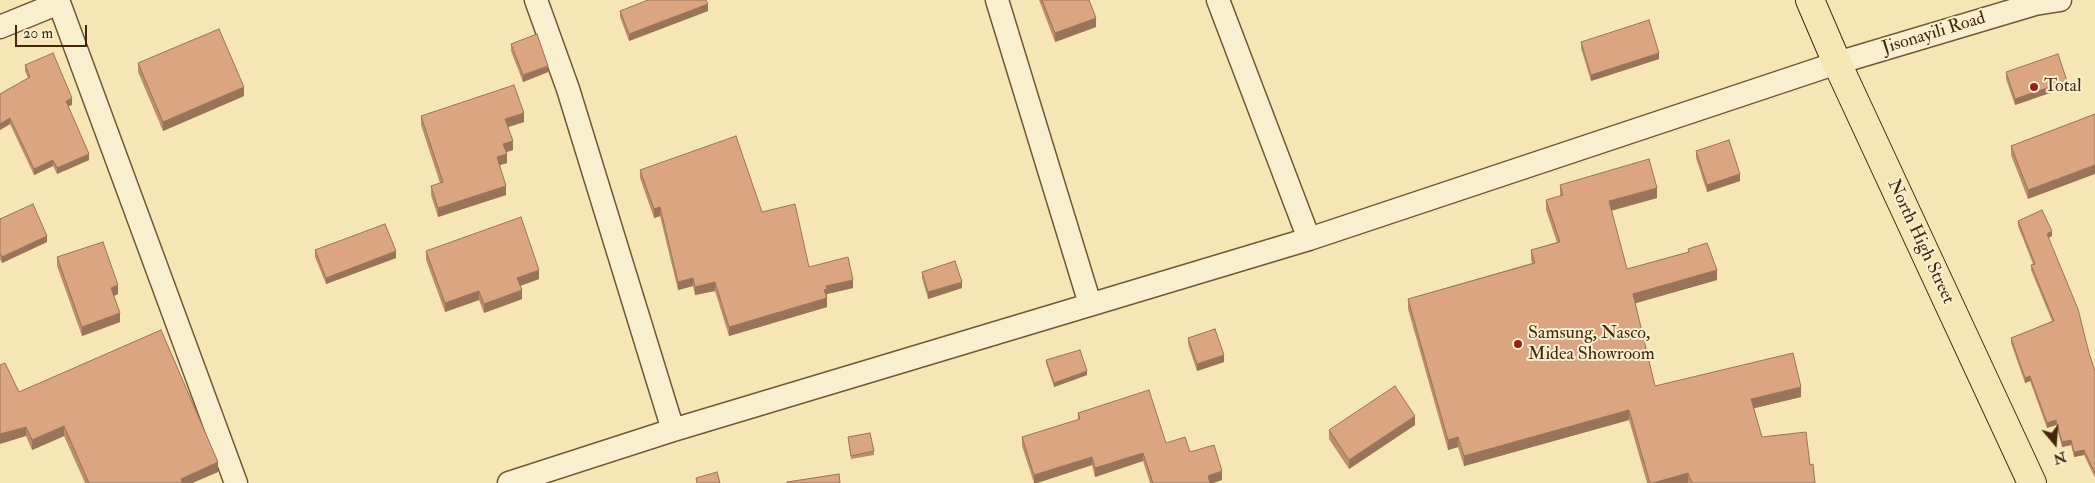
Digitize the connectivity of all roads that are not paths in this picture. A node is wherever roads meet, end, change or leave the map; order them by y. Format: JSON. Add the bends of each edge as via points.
{"nodes":[{"id":1,"x":536,"y":0,"type":"edge"},
{"id":2,"x":997,"y":0,"type":"edge"},
{"id":3,"x":1218,"y":0,"type":"edge"},
{"id":4,"x":1810,"y":0,"type":"edge"},
{"id":5,"x":2060,"y":0,"type":"edge"},
{"id":6,"x":58,"y":1,"type":"edge"},
{"id":7,"x":0,"y":27,"type":"edge"},
{"id":8,"x":1837,"y":63,"type":"junction"},
{"id":9,"x":1309,"y":239,"type":"junction"},
{"id":10,"x":1090,"y":304,"type":"junction"},
{"id":11,"x":673,"y":430,"type":"junction"},
{"id":12,"x":236,"y":483,"type":"edge"},
{"id":13,"x":509,"y":483,"type":"edge"},
{"id":14,"x":2032,"y":483,"type":"edge"}],
"edges":[{"from":1,"to":11,"type":"street","via":[[568,89]]},
{"from":2,"to":10,"type":"street"},
{"from":3,"to":9,"type":"street"},
{"from":4,"to":8,"type":"highway","name":"North High Street"},
{"from":5,"to":8,"type":"street","name":"Jisonayili Road","via":[[2035,4]]},
{"from":6,"to":7,"type":"street"},
{"from":6,"to":12,"type":"street"},
{"from":8,"to":9,"type":"street","name":"Jisonayili Road"},
{"from":8,"to":14,"type":"highway","name":"North High Street"},
{"from":9,"to":10,"type":"street","name":"Jisonayili Road"},
{"from":10,"to":11,"type":"street","name":"Jisonayili Road"},
{"from":11,"to":13,"type":"street","name":"Jisonayili Road"}]}
